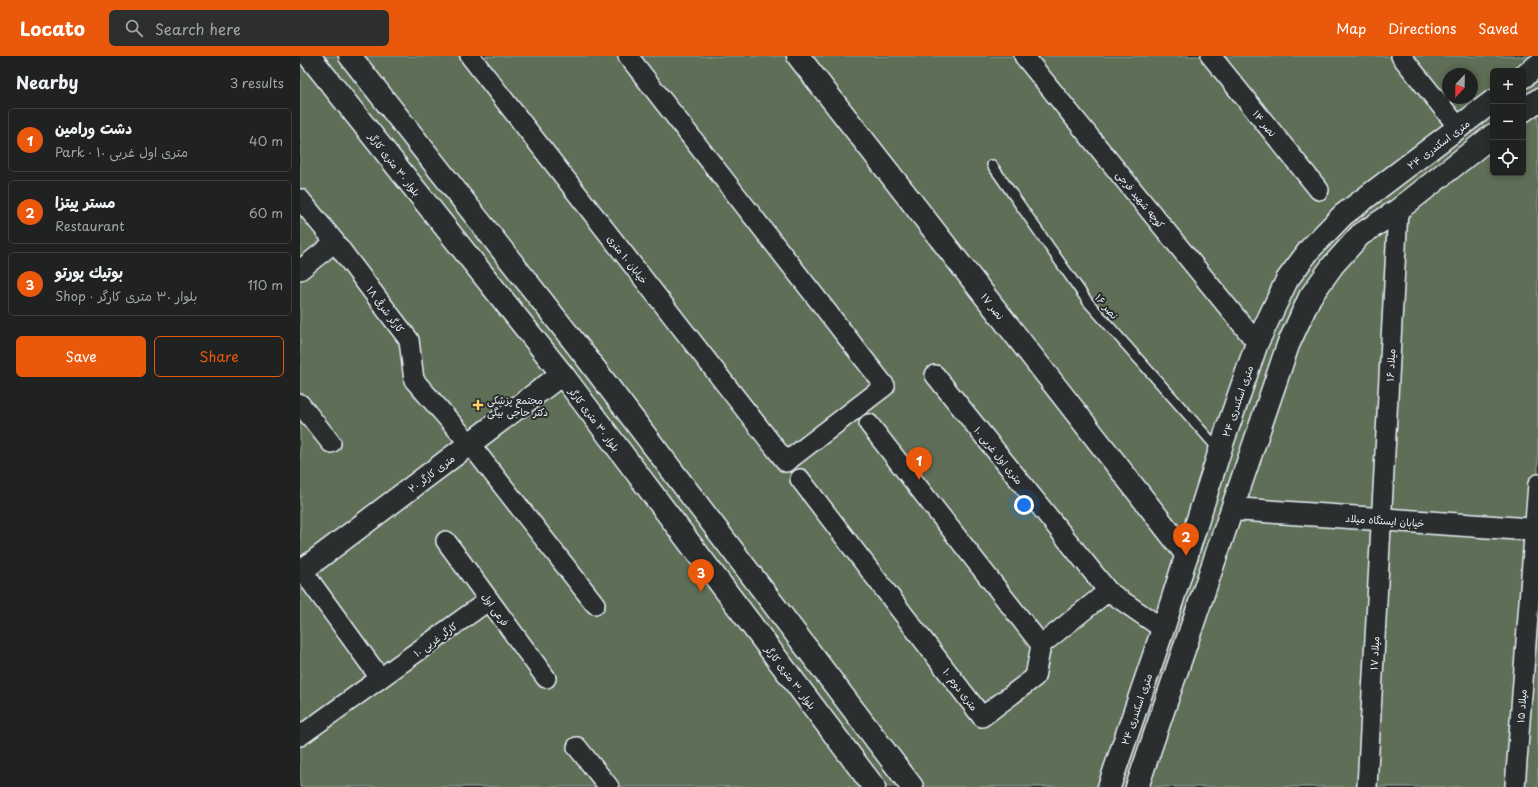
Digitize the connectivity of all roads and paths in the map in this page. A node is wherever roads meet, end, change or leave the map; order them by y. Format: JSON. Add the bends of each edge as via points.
{"nodes":[{"id":1,"x":309,"y":56,"type":"edge"},
{"id":2,"x":350,"y":56,"type":"edge"},
{"id":3,"x":470,"y":56,"type":"edge"},
{"id":4,"x":628,"y":56,"type":"edge"},
{"id":5,"x":798,"y":56,"type":"edge"},
{"id":6,"x":1024,"y":56,"type":"edge"},
{"id":7,"x":1211,"y":56,"type":"edge"},
{"id":8,"x":1401,"y":56,"type":"edge"},
{"id":9,"x":1538,"y":65,"type":"edge"},
{"id":10,"x":1526,"y":75,"type":"edge"},
{"id":11,"x":1538,"y":100,"type":"edge"},
{"id":12,"x":1490,"y":103,"type":"edge"},
{"id":13,"x":1526,"y":109,"type":"edge"},
{"id":14,"x":1459,"y":128,"type":"junction"},
{"id":15,"x":1490,"y":137,"type":"edge"},
{"id":16,"x":992,"y":165,"type":"dead end"},
{"id":17,"x":1319,"y":190,"type":"dead end"},
{"id":18,"x":300,"y":199,"type":"edge"},
{"id":19,"x":1398,"y":210,"type":"junction"},
{"id":20,"x":335,"y":242,"type":"junction"},
{"id":21,"x":300,"y":270,"type":"edge"},
{"id":22,"x":1257,"y":343,"type":"junction"},
{"id":23,"x":586,"y":357,"type":"junction"},
{"id":24,"x":562,"y":374,"type":"junction"},
{"id":25,"x":935,"y":375,"type":"dead end"},
{"id":26,"x":300,"y":404,"type":"edge"},
{"id":27,"x":869,"y":424,"type":"dead end"},
{"id":28,"x":331,"y":443,"type":"dead end"},
{"id":29,"x":470,"y":444,"type":"junction"},
{"id":30,"x":1221,"y":447,"type":"junction"},
{"id":31,"x":1252,"y":453,"type":"junction"},
{"id":32,"x":800,"y":479,"type":"dead end"},
{"id":33,"x":1538,"y":484,"type":"edge"},
{"id":34,"x":1233,"y":509,"type":"junction"},
{"id":35,"x":1382,"y":520,"type":"junction"},
{"id":36,"x":1537,"y":530,"type":"edge"},
{"id":37,"x":446,"y":541,"type":"dead end"},
{"id":38,"x":1187,"y":555,"type":"junction"},
{"id":39,"x":301,"y":571,"type":"edge"},
{"id":40,"x":1108,"y":591,"type":"junction"},
{"id":41,"x":489,"y":600,"type":"junction"},
{"id":42,"x":595,"y":604,"type":"dead end"},
{"id":43,"x":1163,"y":629,"type":"junction"},
{"id":44,"x":1041,"y":645,"type":"junction"},
{"id":45,"x":380,"y":678,"type":"junction"},
{"id":46,"x":546,"y":678,"type":"dead end"},
{"id":47,"x":300,"y":736,"type":"edge"},
{"id":48,"x":577,"y":747,"type":"dead end"},
{"id":49,"x":609,"y":787,"type":"edge"},
{"id":50,"x":874,"y":787,"type":"edge"},
{"id":51,"x":912,"y":787,"type":"edge"},
{"id":52,"x":1109,"y":787,"type":"edge"},
{"id":53,"x":1137,"y":787,"type":"edge"},
{"id":54,"x":1367,"y":787,"type":"edge"},
{"id":55,"x":1515,"y":787,"type":"edge"}],
"edges":[{"from":1,"to":24,"type":"main road","name":"بلوار ۳۰ متری کارگر"},
{"from":2,"to":23,"type":"main road"},
{"from":3,"to":4,"type":"street","name":"خیابان ۱۰ متری","via":[[786,462],[885,386]]},
{"from":5,"to":38,"type":"main road","name":"نصر ۱۷"},
{"from":6,"to":22,"type":"street","name":"کوچه شهید فرجی"},
{"from":7,"to":17,"type":"street","name":"نصر ۱۴"},
{"from":8,"to":14,"type":"street"},
{"from":9,"to":10,"type":"main road"},
{"from":11,"to":13,"type":"main road"},
{"from":12,"to":14,"type":"main road","name":"۲۴ متری اسکندری"},
{"from":14,"to":22,"type":"main road","name":"۲۴ متری اسکندری","via":[[1343,215],[1310,249],[1287,280]]},
{"from":15,"to":19,"type":"main road"},
{"from":16,"to":30,"type":"lane","name":"نصر ۱۶","via":[[1088,302]]},
{"from":18,"to":20,"type":"street","name":"کارگر شرقی ۱۸"},
{"from":19,"to":31,"type":"main road","via":[[1360,235],[1333,265],[1310,297],[1288,345]]},
{"from":19,"to":35,"type":"street","name":"میلاد ۱۶"},
{"from":20,"to":21,"type":"street"},
{"from":20,"to":29,"type":"street","name":"کارگر شرقی ۱۸","via":[[409,340],[414,380]]},
{"from":22,"to":30,"type":"main road","name":"۲۴ متری اسکندری"},
{"from":23,"to":24,"type":"main road","name":"۲۰ متری کارگر"},
{"from":23,"to":51,"type":"main road"},
{"from":24,"to":29,"type":"main road","name":"۲۰ متری کارگر"},
{"from":24,"to":50,"type":"main road","name":"بلوار ۳۰ متری کارگر"},
{"from":25,"to":40,"type":"street","name":"۱۰ متری اول غربی"},
{"from":26,"to":28,"type":"street"},
{"from":27,"to":44,"type":"street"},
{"from":29,"to":39,"type":"main road","name":"۲۰ متری کارگر"},
{"from":29,"to":42,"type":"street","name":"کارگر شرقی ۱۸"},
{"from":30,"to":31,"type":"main road"},
{"from":30,"to":38,"type":"main road","name":"۲۴ متری اسکندری"},
{"from":31,"to":34,"type":"main road"},
{"from":32,"to":44,"type":"street","name":"۱۰ متری دوم","via":[[982,717],[1035,678]]},
{"from":33,"to":36,"type":"street","name":"میلاد ۱۵"},
{"from":34,"to":35,"type":"main road","name":"خیابان ایستگاه میلاد"},
{"from":34,"to":53,"type":"main road"},
{"from":35,"to":36,"type":"main road","name":"خیابان ایستگاه میلاد"},
{"from":35,"to":54,"type":"street","name":"میلاد ۱۷"},
{"from":36,"to":55,"type":"street","name":"میلاد ۱۵"},
{"from":37,"to":41,"type":"street","name":"فرعی اول"},
{"from":38,"to":43,"type":"main road","name":"۲۴ متری اسکندری"},
{"from":39,"to":45,"type":"street"},
{"from":40,"to":43,"type":"street"},
{"from":40,"to":44,"type":"street"},
{"from":41,"to":45,"type":"street","name":"کارگر غربی ۱۰"},
{"from":41,"to":46,"type":"street","name":"فرعی اول"},
{"from":43,"to":52,"type":"main road","name":"۲۴ متری اسکندری"},
{"from":45,"to":47,"type":"street","name":"کارگر غربی ۱۰"},
{"from":48,"to":49,"type":"street"}]}
